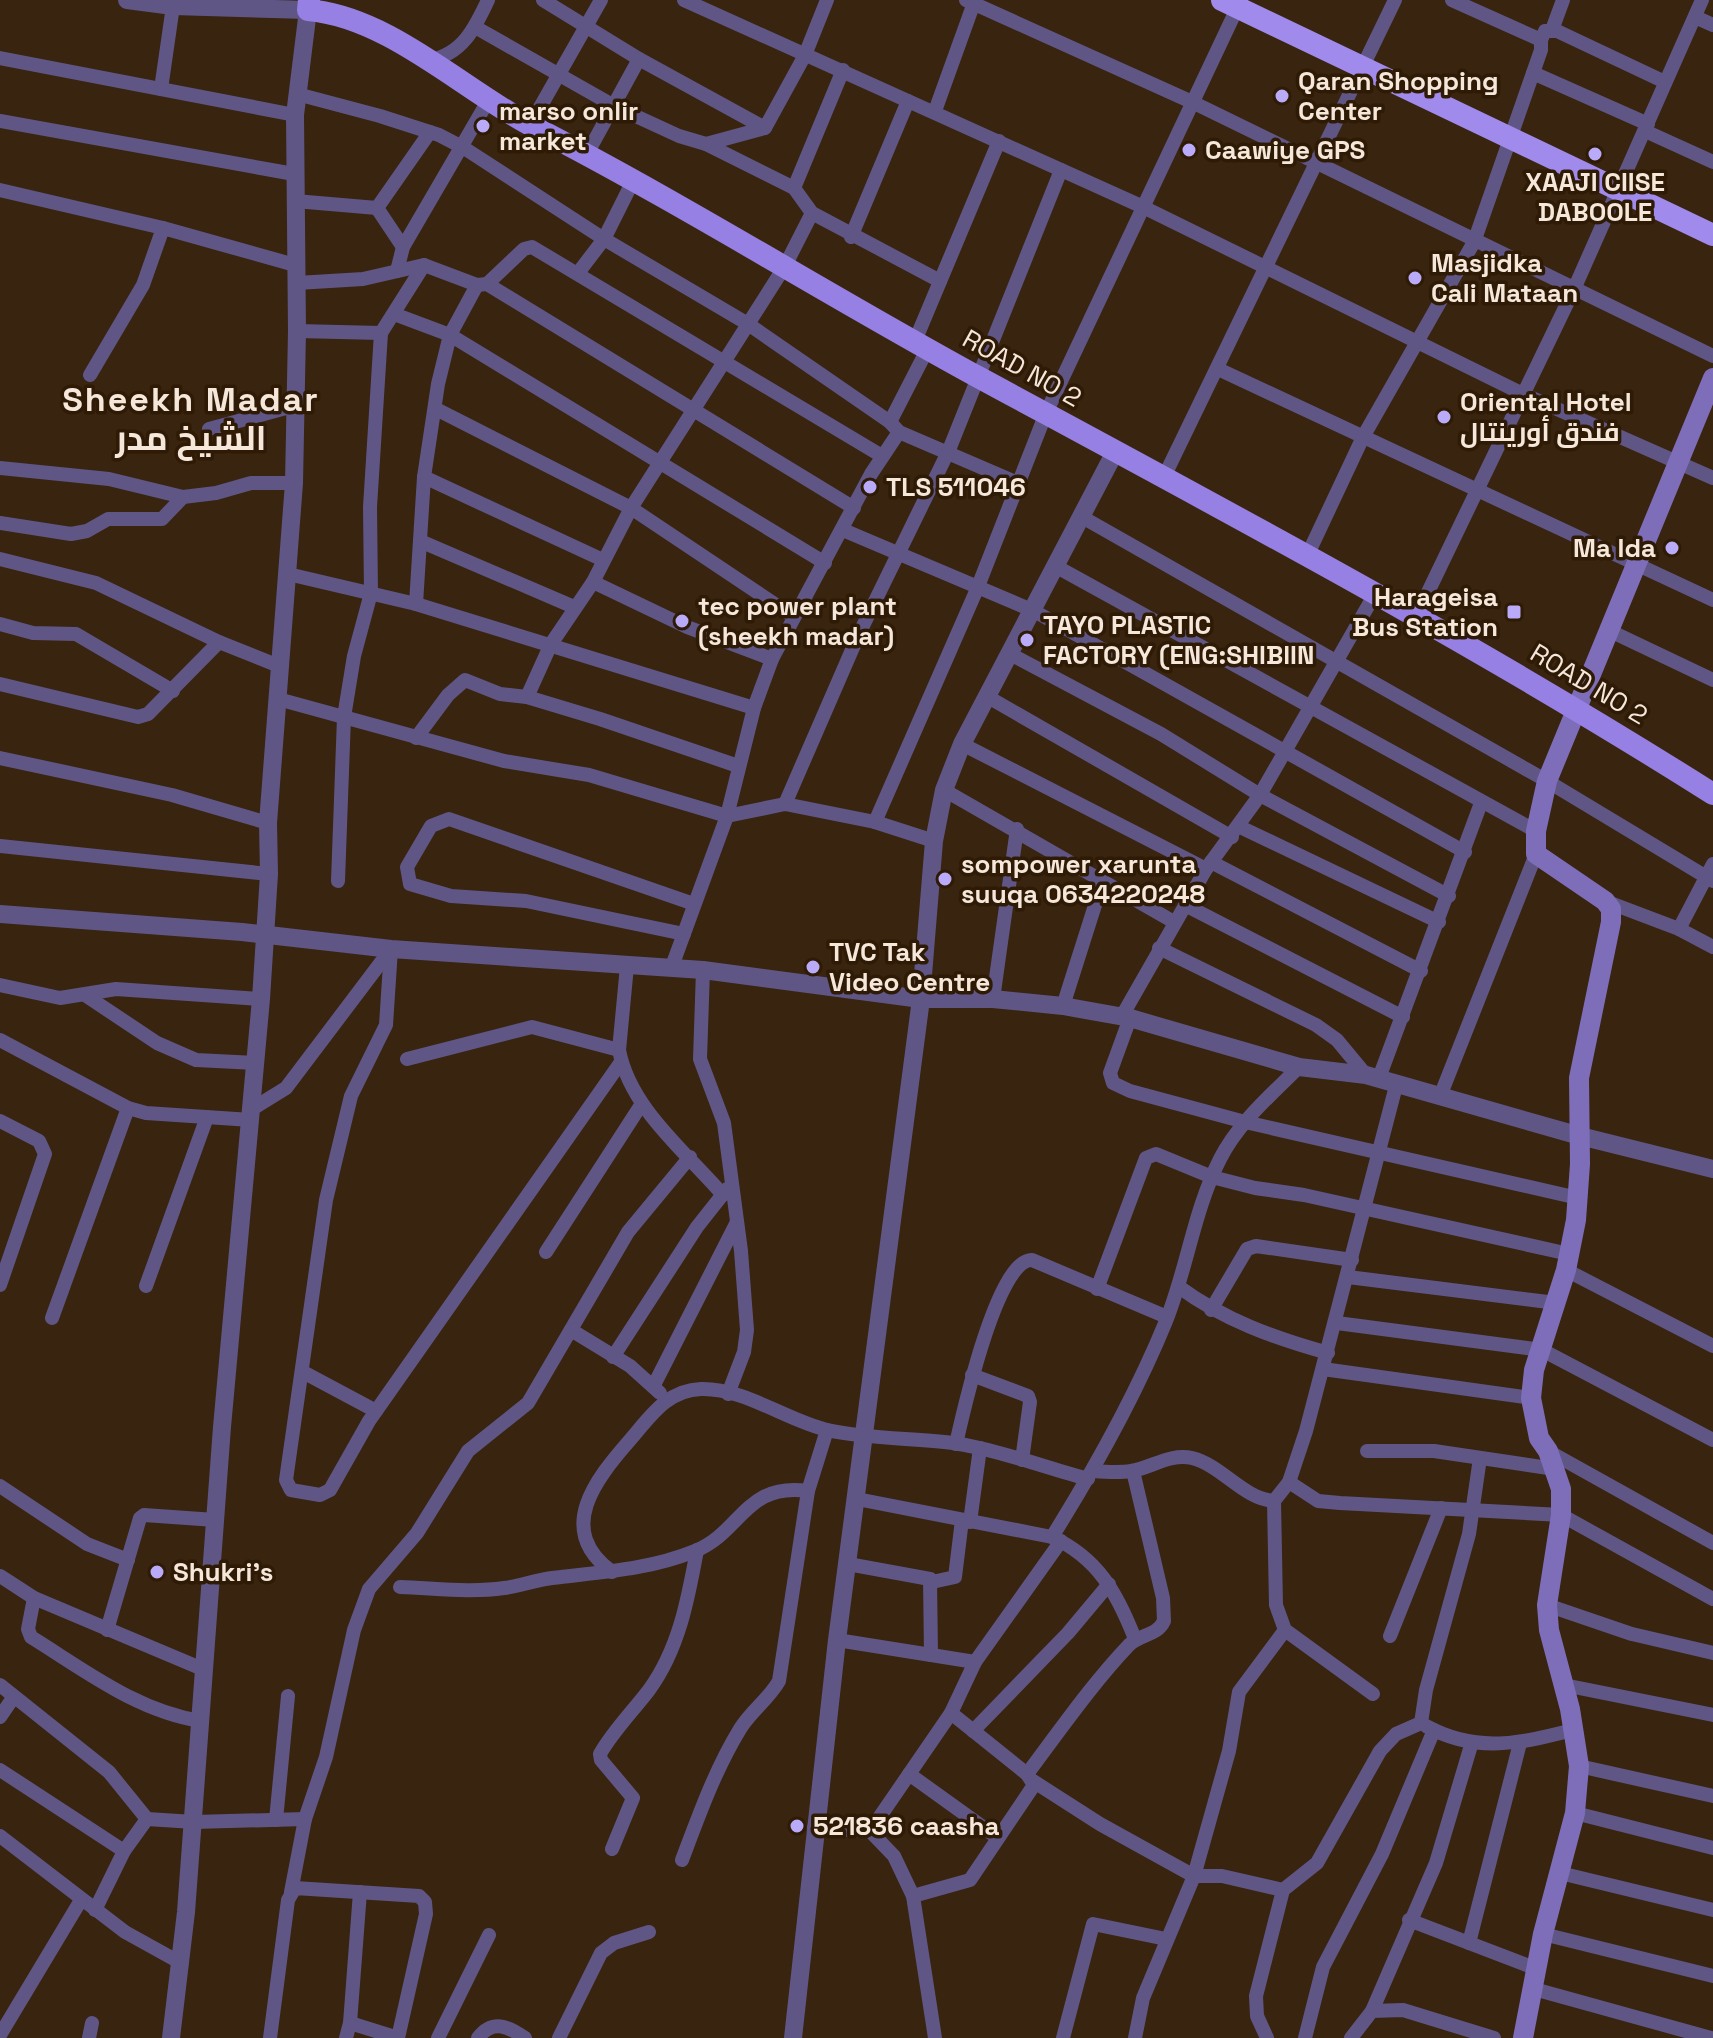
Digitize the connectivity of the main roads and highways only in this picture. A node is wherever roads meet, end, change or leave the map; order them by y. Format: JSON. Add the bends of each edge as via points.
{"nodes":[{"id":1,"x":1234,"y":2,"type":"edge"},
{"id":2,"x":308,"y":5,"type":"edge"},
{"id":3,"x":1713,"y":235,"type":"edge"},
{"id":4,"x":1713,"y":378,"type":"edge"},
{"id":5,"x":1576,"y":707,"type":"junction"},
{"id":6,"x":1713,"y":794,"type":"edge"},
{"id":7,"x":1523,"y":2038,"type":"edge"}],
"edges":[{"from":1,"to":3,"type":"highway"},
{"from":2,"to":5,"type":"main road","name":"ROAD NO 2","via":[[335,12],[429,60],[530,125]]},
{"from":4,"to":5,"type":"main road"},
{"from":5,"to":6,"type":"main road","name":"ROAD NO 2"},
{"from":5,"to":7,"type":"main road","via":[[1547,781],[1536,854],[1605,901],[1611,922],[1579,1078],[1578,1198],[1531,1398],[1539,1438],[1561,1489],[1547,1605],[1579,1766],[1575,1813]]}]}
